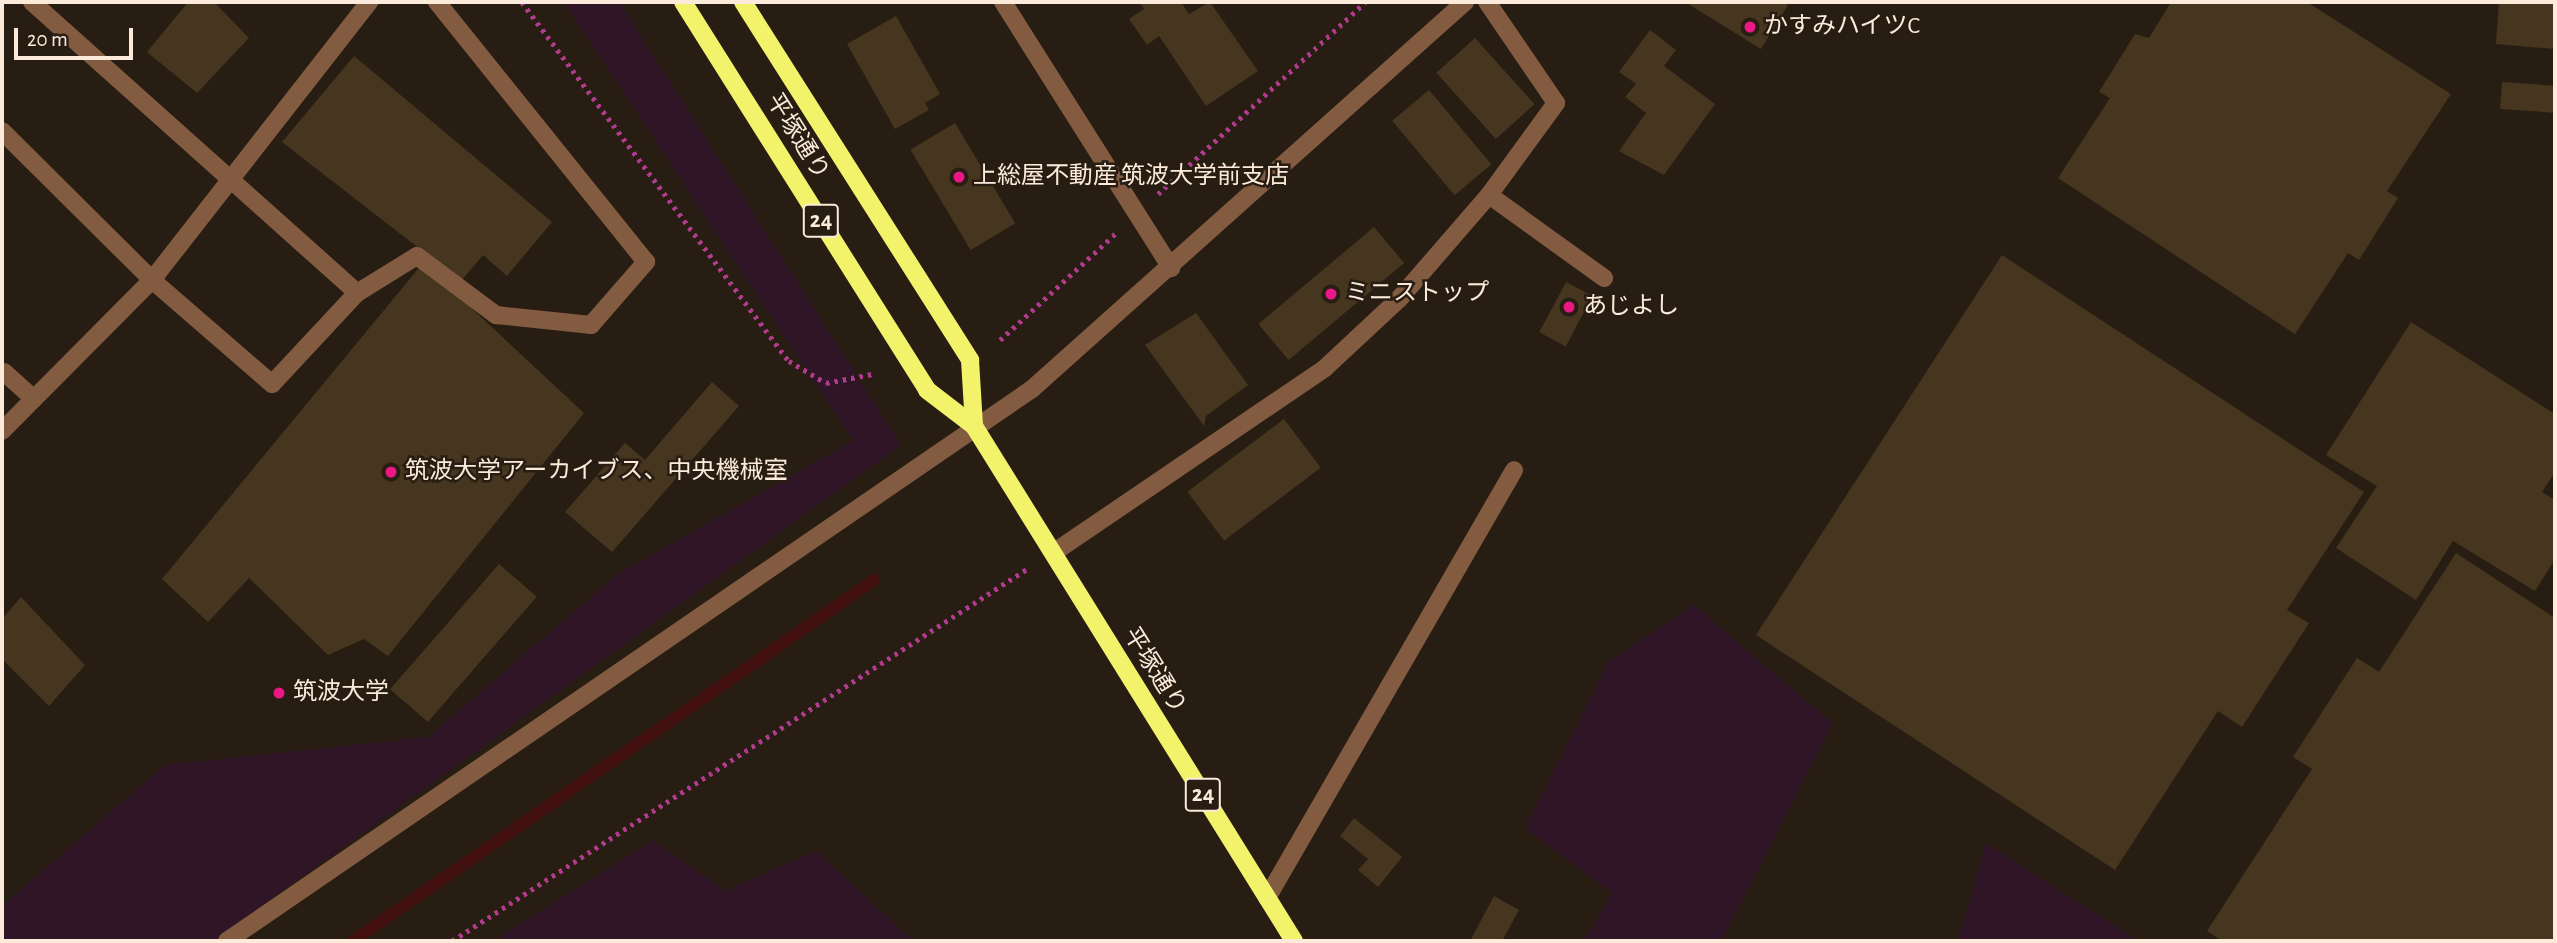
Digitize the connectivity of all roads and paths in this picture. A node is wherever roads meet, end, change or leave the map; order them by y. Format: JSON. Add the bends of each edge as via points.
{"nodes":[{"id":1,"x":32,"y":2,"type":"edge"},
{"id":2,"x":369,"y":2,"type":"edge"},
{"id":3,"x":437,"y":2,"type":"edge"},
{"id":4,"x":522,"y":2,"type":"edge"},
{"id":5,"x":683,"y":2,"type":"edge"},
{"id":6,"x":743,"y":2,"type":"edge"},
{"id":7,"x":1003,"y":2,"type":"edge"},
{"id":8,"x":1365,"y":2,"type":"edge"},
{"id":9,"x":1465,"y":2,"type":"edge"},
{"id":10,"x":1487,"y":2,"type":"edge"},
{"id":11,"x":2,"y":131,"type":"edge"},
{"id":12,"x":228,"y":178,"type":"junction"},
{"id":13,"x":1489,"y":195,"type":"junction"},
{"id":14,"x":1136,"y":214,"type":"junction"},
{"id":15,"x":1171,"y":268,"type":"junction"},
{"id":16,"x":1604,"y":278,"type":"dead end"},
{"id":17,"x":152,"y":280,"type":"junction"},
{"id":18,"x":356,"y":293,"type":"junction"},
{"id":19,"x":1000,"y":340,"type":"dead end"},
{"id":20,"x":4,"y":372,"type":"dead end"},
{"id":21,"x":872,"y":374,"type":"dead end"},
{"id":22,"x":33,"y":399,"type":"junction"},
{"id":23,"x":974,"y":426,"type":"junction"},
{"id":24,"x":2,"y":430,"type":"edge"},
{"id":25,"x":1514,"y":470,"type":"dead end"},
{"id":26,"x":1053,"y":553,"type":"junction"},
{"id":27,"x":1267,"y":898,"type":"junction"},
{"id":28,"x":227,"y":941,"type":"edge"},
{"id":29,"x":452,"y":941,"type":"edge"},
{"id":30,"x":1292,"y":941,"type":"edge"}],
"edges":[{"from":1,"to":12,"type":"street"},
{"from":2,"to":12,"type":"street"},
{"from":3,"to":18,"type":"street","via":[[646,262],[592,326],[496,315],[417,256]]},
{"from":4,"to":21,"type":"path","via":[[789,361],[826,383]]},
{"from":5,"to":23,"type":"main road","name":"平塚通り","number":"24","via":[[927,390]]},
{"from":6,"to":23,"type":"main road","name":"平塚通り","number":"24","via":[[970,360]]},
{"from":7,"to":14,"type":"street"},
{"from":8,"to":14,"type":"path"},
{"from":9,"to":15,"type":"street"},
{"from":10,"to":13,"type":"street","via":[[1556,103]]},
{"from":11,"to":17,"type":"street"},
{"from":12,"to":17,"type":"street"},
{"from":12,"to":18,"type":"street"},
{"from":13,"to":16,"type":"street"},
{"from":13,"to":26,"type":"street","via":[[1399,299],[1325,368]]},
{"from":14,"to":15,"type":"street"},
{"from":14,"to":19,"type":"path"},
{"from":15,"to":23,"type":"street","via":[[1058,368]]},
{"from":17,"to":18,"type":"street","via":[[272,384]]},
{"from":17,"to":22,"type":"street"},
{"from":20,"to":22,"type":"street"},
{"from":22,"to":24,"type":"street"},
{"from":23,"to":26,"type":"main road","name":"平塚通り","number":"24"},
{"from":23,"to":28,"type":"street"},
{"from":25,"to":27,"type":"street"},
{"from":26,"to":27,"type":"main road","name":"平塚通り","number":"24"},
{"from":26,"to":29,"type":"path","via":[[840,684],[711,778]]},
{"from":27,"to":30,"type":"main road","name":"平塚通り","number":"24"}]}
